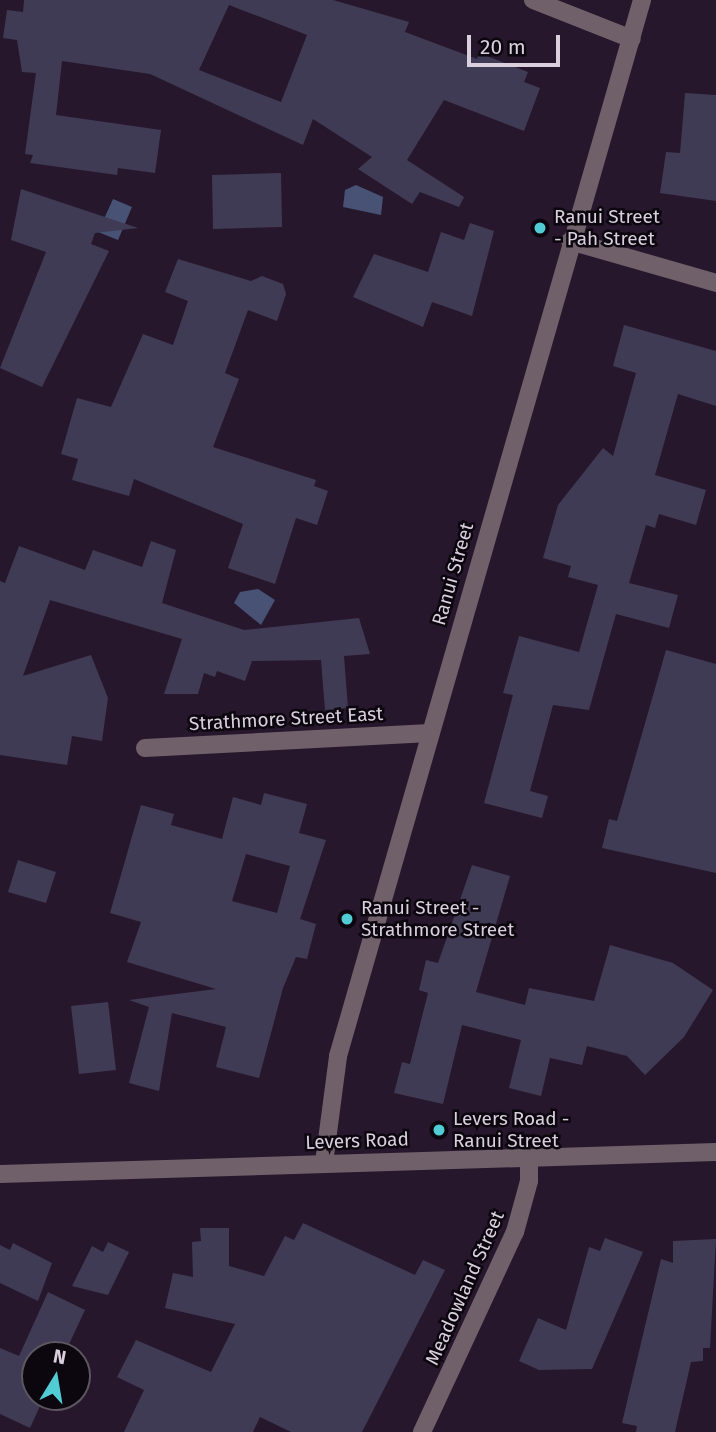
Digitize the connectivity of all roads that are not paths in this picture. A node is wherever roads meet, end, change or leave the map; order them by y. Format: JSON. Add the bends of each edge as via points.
{"nodes":[{"id":1,"x":533,"y":0,"type":"edge"},
{"id":2,"x":642,"y":0,"type":"edge"},
{"id":3,"x":632,"y":39,"type":"junction"},
{"id":4,"x":570,"y":241,"type":"junction"},
{"id":5,"x":716,"y":283,"type":"edge"},
{"id":6,"x":430,"y":733,"type":"junction"},
{"id":7,"x":145,"y":748,"type":"dead end"},
{"id":8,"x":716,"y":1152,"type":"edge"},
{"id":9,"x":528,"y":1158,"type":"junction"},
{"id":10,"x":324,"y":1163,"type":"junction"},
{"id":11,"x":0,"y":1174,"type":"edge"},
{"id":12,"x":422,"y":1432,"type":"edge"}],
"edges":[{"from":1,"to":3,"type":"street"},
{"from":2,"to":3,"type":"street","name":"Ranui Street"},
{"from":3,"to":4,"type":"street","name":"Ranui Street"},
{"from":4,"to":5,"type":"street"},
{"from":4,"to":6,"type":"street","name":"Ranui Street"},
{"from":6,"to":7,"type":"street","name":"Strathmore Street East"},
{"from":6,"to":10,"type":"street","name":"Ranui Street","via":[[338,1056]]},
{"from":8,"to":9,"type":"street","name":"Levers Road"},
{"from":9,"to":10,"type":"street","name":"Levers Road"},
{"from":9,"to":12,"type":"street","name":"Meadowland Street","via":[[515,1232]]},
{"from":10,"to":11,"type":"street","name":"Levers Road"}]}
